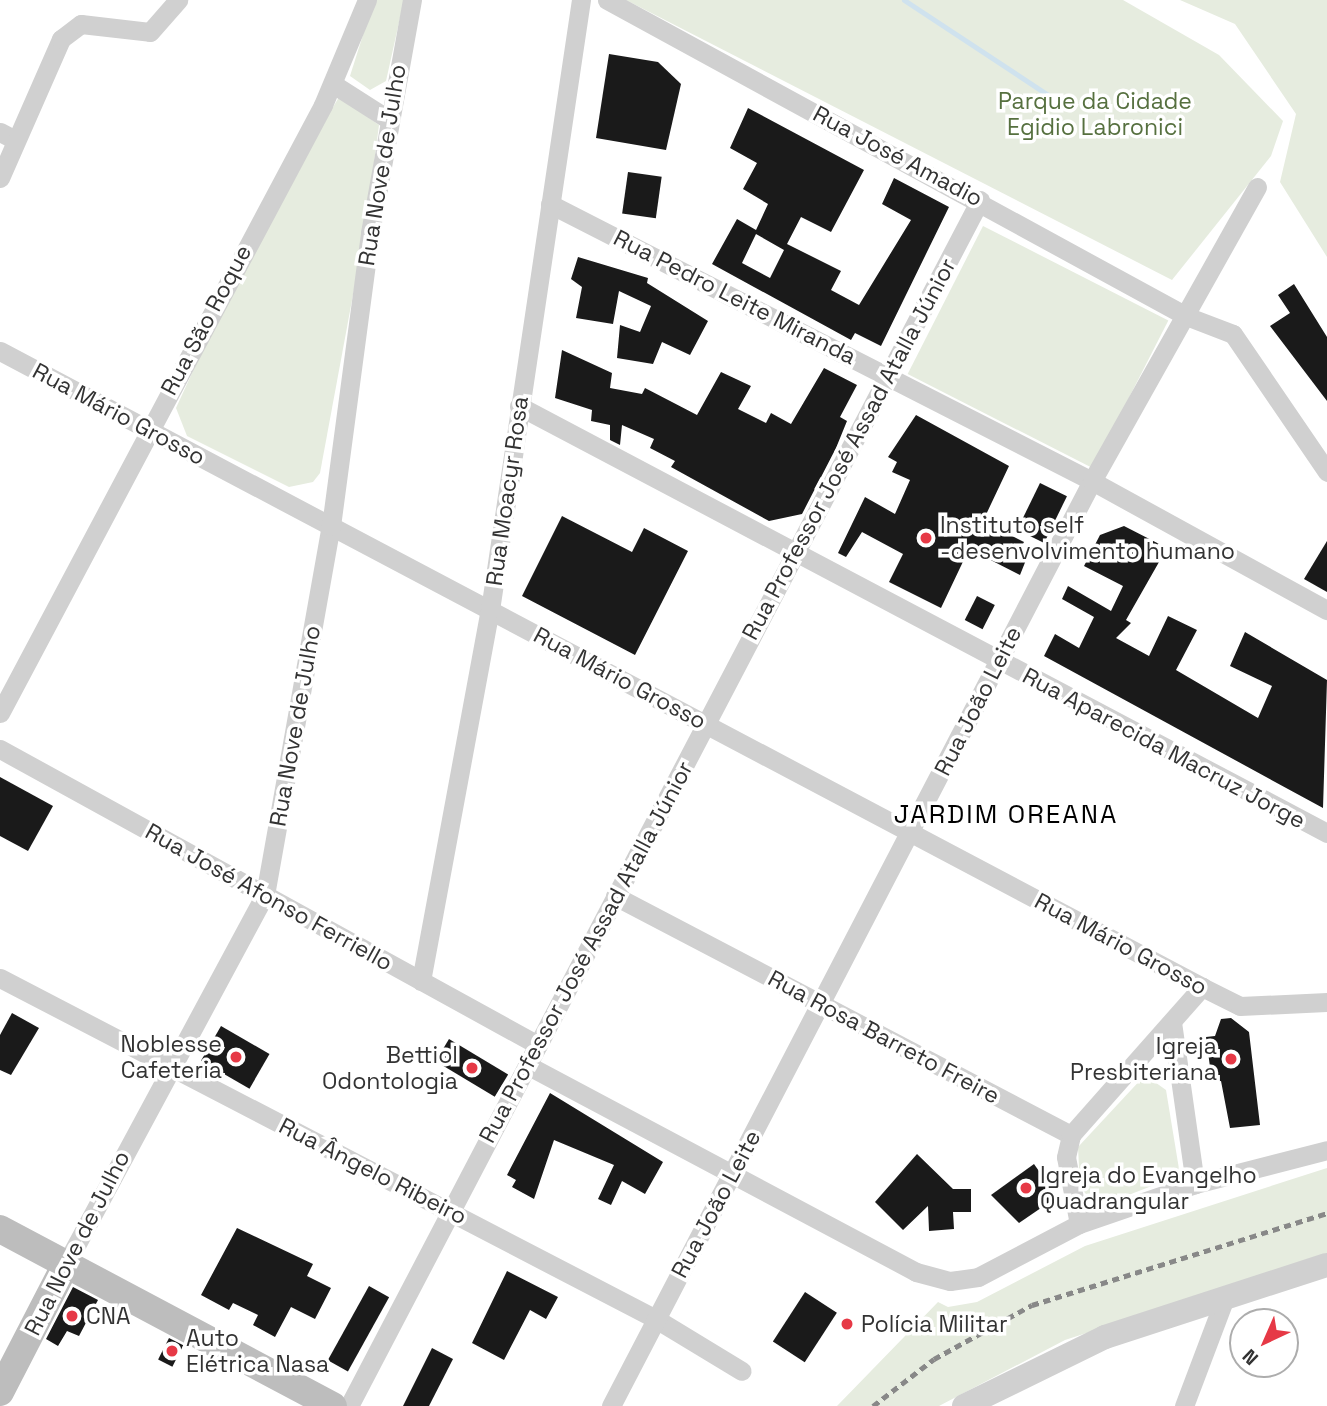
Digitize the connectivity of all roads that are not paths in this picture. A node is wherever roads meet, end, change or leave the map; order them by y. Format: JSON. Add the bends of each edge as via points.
{"nodes":[{"id":1,"x":178,"y":0,"type":"edge"},
{"id":2,"x":367,"y":0,"type":"edge"},
{"id":3,"x":412,"y":0,"type":"edge"},
{"id":4,"x":581,"y":0,"type":"edge"},
{"id":5,"x":607,"y":0,"type":"edge"},
{"id":6,"x":333,"y":84,"type":"junction"},
{"id":7,"x":388,"y":119,"type":"junction"},
{"id":8,"x":8,"y":136,"type":"edge"},
{"id":9,"x":0,"y":178,"type":"edge"},
{"id":10,"x":1257,"y":187,"type":"dead end"},
{"id":11,"x":980,"y":200,"type":"junction"},
{"id":12,"x":550,"y":204,"type":"junction"},
{"id":13,"x":1186,"y":316,"type":"junction"},
{"id":14,"x":0,"y":351,"type":"edge"},
{"id":15,"x":888,"y":375,"type":"junction"},
{"id":16,"x":519,"y":406,"type":"junction"},
{"id":17,"x":148,"y":429,"type":"junction"},
{"id":18,"x":1327,"y":472,"type":"edge"},
{"id":19,"x":1092,"y":481,"type":"junction"},
{"id":20,"x":331,"y":526,"type":"junction"},
{"id":21,"x":795,"y":553,"type":"junction"},
{"id":22,"x":490,"y":610,"type":"junction"},
{"id":23,"x":1327,"y":610,"type":"edge"},
{"id":24,"x":998,"y":661,"type":"junction"},
{"id":25,"x":0,"y":713,"type":"edge"},
{"id":26,"x":706,"y":723,"type":"junction"},
{"id":27,"x":0,"y":749,"type":"edge"},
{"id":28,"x":910,"y":831,"type":"junction"},
{"id":29,"x":1327,"y":833,"type":"edge"},
{"id":30,"x":264,"y":895,"type":"junction"},
{"id":31,"x":615,"y":896,"type":"junction"},
{"id":32,"x":0,"y":978,"type":"edge"},
{"id":33,"x":421,"y":981,"type":"junction"},
{"id":34,"x":1202,"y":988,"type":"junction"},
{"id":35,"x":1327,"y":1002,"type":"edge"},
{"id":36,"x":820,"y":1004,"type":"junction"},
{"id":37,"x":1172,"y":1022,"type":"junction"},
{"id":38,"x":538,"y":1045,"type":"junction"},
{"id":39,"x":527,"y":1065,"type":"junction"},
{"id":40,"x":168,"y":1067,"type":"junction"},
{"id":41,"x":1071,"y":1135,"type":"junction"},
{"id":42,"x":1327,"y":1150,"type":"edge"},
{"id":43,"x":732,"y":1174,"type":"junction"},
{"id":44,"x":1195,"y":1184,"type":"junction"},
{"id":45,"x":450,"y":1210,"type":"junction"},
{"id":46,"x":1079,"y":1224,"type":"junction"},
{"id":47,"x":0,"y":1229,"type":"edge"},
{"id":48,"x":66,"y":1264,"type":"junction"},
{"id":49,"x":1327,"y":1265,"type":"edge"},
{"id":50,"x":1224,"y":1300,"type":"junction"},
{"id":51,"x":656,"y":1319,"type":"junction"},
{"id":52,"x":742,"y":1371,"type":"dead end"},
{"id":53,"x":0,"y":1392,"type":"edge"},
{"id":54,"x":333,"y":1406,"type":"edge"},
{"id":55,"x":349,"y":1406,"type":"edge"},
{"id":56,"x":611,"y":1406,"type":"edge"},
{"id":57,"x":964,"y":1406,"type":"edge"},
{"id":58,"x":1184,"y":1406,"type":"edge"}],
"edges":[{"from":1,"to":8,"type":"street","via":[[167,18],[150,32],[81,24],[54,49]]},
{"from":2,"to":6,"type":"street","name":"Rua São Roque"},
{"from":3,"to":7,"type":"street","name":"Rua Nove de Julho"},
{"from":4,"to":12,"type":"street","name":"Rua Moacyr Rosa"},
{"from":5,"to":11,"type":"street","name":"Rua José Amadio"},
{"from":6,"to":7,"type":"street"},
{"from":6,"to":17,"type":"street","name":"Rua São Roque"},
{"from":7,"to":20,"type":"street","name":"Rua Nove de Julho"},
{"from":8,"to":9,"type":"street"},
{"from":10,"to":13,"type":"street","name":"Rua João Leite"},
{"from":11,"to":13,"type":"street","name":"Rua José Amadio"},
{"from":11,"to":15,"type":"street","name":"Rua Professor José Assad Atalla Júnior"},
{"from":12,"to":15,"type":"street","name":"Rua Pedro Leite Miranda"},
{"from":12,"to":16,"type":"street","name":"Rua Moacyr Rosa"},
{"from":13,"to":18,"type":"street","name":"Rua José Amadio","via":[[1242,341]]},
{"from":13,"to":19,"type":"street","name":"Rua João Leite"},
{"from":14,"to":17,"type":"street","name":"Rua Mário Grosso"},
{"from":15,"to":19,"type":"street","name":"Rua Pedro Leite Miranda"},
{"from":15,"to":21,"type":"street","name":"Rua Professor José Assad Atalla Júnior"},
{"from":16,"to":21,"type":"street","name":"Rua Aparecida Macruz Jorge"},
{"from":16,"to":22,"type":"street","name":"Rua Moacyr Rosa"},
{"from":17,"to":20,"type":"street","name":"Rua Mário Grosso"},
{"from":17,"to":25,"type":"street","name":"Rua São Roque"},
{"from":19,"to":23,"type":"street","name":"Rua Pedro Leite Miranda"},
{"from":19,"to":24,"type":"street","name":"Rua João Leite"},
{"from":20,"to":22,"type":"street","name":"Rua Mário Grosso"},
{"from":20,"to":30,"type":"street","name":"Rua Nove de Julho"},
{"from":21,"to":24,"type":"street","name":"Rua Aparecida Macruz Jorge"},
{"from":21,"to":26,"type":"street","name":"Rua Professor José Assad Atalla Júnior"},
{"from":22,"to":26,"type":"street","name":"Rua Mário Grosso"},
{"from":22,"to":33,"type":"street","name":"Rua Moacyr Rosa"},
{"from":24,"to":28,"type":"street","name":"Rua João Leite"},
{"from":24,"to":29,"type":"street","name":"Rua Aparecida Macruz Jorge"},
{"from":26,"to":28,"type":"street","name":"Rua Mário Grosso"},
{"from":26,"to":31,"type":"street","name":"Rua Professor José Assad Atalla Júnior"},
{"from":27,"to":30,"type":"street","name":"Rua José Afonso Ferriello"},
{"from":28,"to":34,"type":"street","name":"Rua Mário Grosso"},
{"from":28,"to":36,"type":"street","name":"Rua João Leite"},
{"from":30,"to":33,"type":"street","name":"Rua José Afonso Ferriello"},
{"from":30,"to":40,"type":"street","name":"Rua Nove de Julho"},
{"from":31,"to":36,"type":"street","name":"Rua Rosa Barreto Freire"},
{"from":31,"to":38,"type":"street","name":"Rua Professor José Assad Atalla Júnior"},
{"from":32,"to":40,"type":"street","name":"Rua Ângelo Ribeiro"},
{"from":33,"to":38,"type":"street","name":"Rua José Afonso Ferriello"},
{"from":34,"to":35,"type":"street","name":"Rua Mário Grosso","via":[[1240,1006]]},
{"from":34,"to":37,"type":"street"},
{"from":36,"to":41,"type":"street","name":"Rua Rosa Barreto Freire"},
{"from":36,"to":43,"type":"street","name":"Rua João Leite"},
{"from":37,"to":41,"type":"street"},
{"from":37,"to":44,"type":"street"},
{"from":38,"to":39,"type":"street","name":"Rua Professor José Assad Atalla Júnior"},
{"from":39,"to":43,"type":"street"},
{"from":39,"to":45,"type":"street","name":"Rua Professor José Assad Atalla Júnior"},
{"from":40,"to":45,"type":"street","name":"Rua Ângelo Ribeiro"},
{"from":40,"to":48,"type":"street","name":"Rua Nove de Julho"},
{"from":41,"to":46,"type":"street","via":[[1066,1157]]},
{"from":42,"to":44,"type":"street"},
{"from":43,"to":46,"type":"street","via":[[916,1272],[950,1281],[978,1277]]},
{"from":43,"to":51,"type":"street","name":"Rua João Leite"},
{"from":44,"to":46,"type":"street"},
{"from":45,"to":51,"type":"street","name":"Rua Ângelo Ribeiro"},
{"from":45,"to":55,"type":"street","name":"Rua Professor José Assad Atalla Júnior"},
{"from":47,"to":48,"type":"main road"},
{"from":48,"to":53,"type":"main road","name":"Rua Nove de Julho"},
{"from":48,"to":54,"type":"main road"},
{"from":49,"to":50,"type":"street"},
{"from":50,"to":57,"type":"street","via":[[1105,1337]]},
{"from":50,"to":58,"type":"street"},
{"from":51,"to":52,"type":"street","name":"Rua Ângelo Ribeiro"},
{"from":51,"to":56,"type":"street","name":"Rua João Leite"}]}
